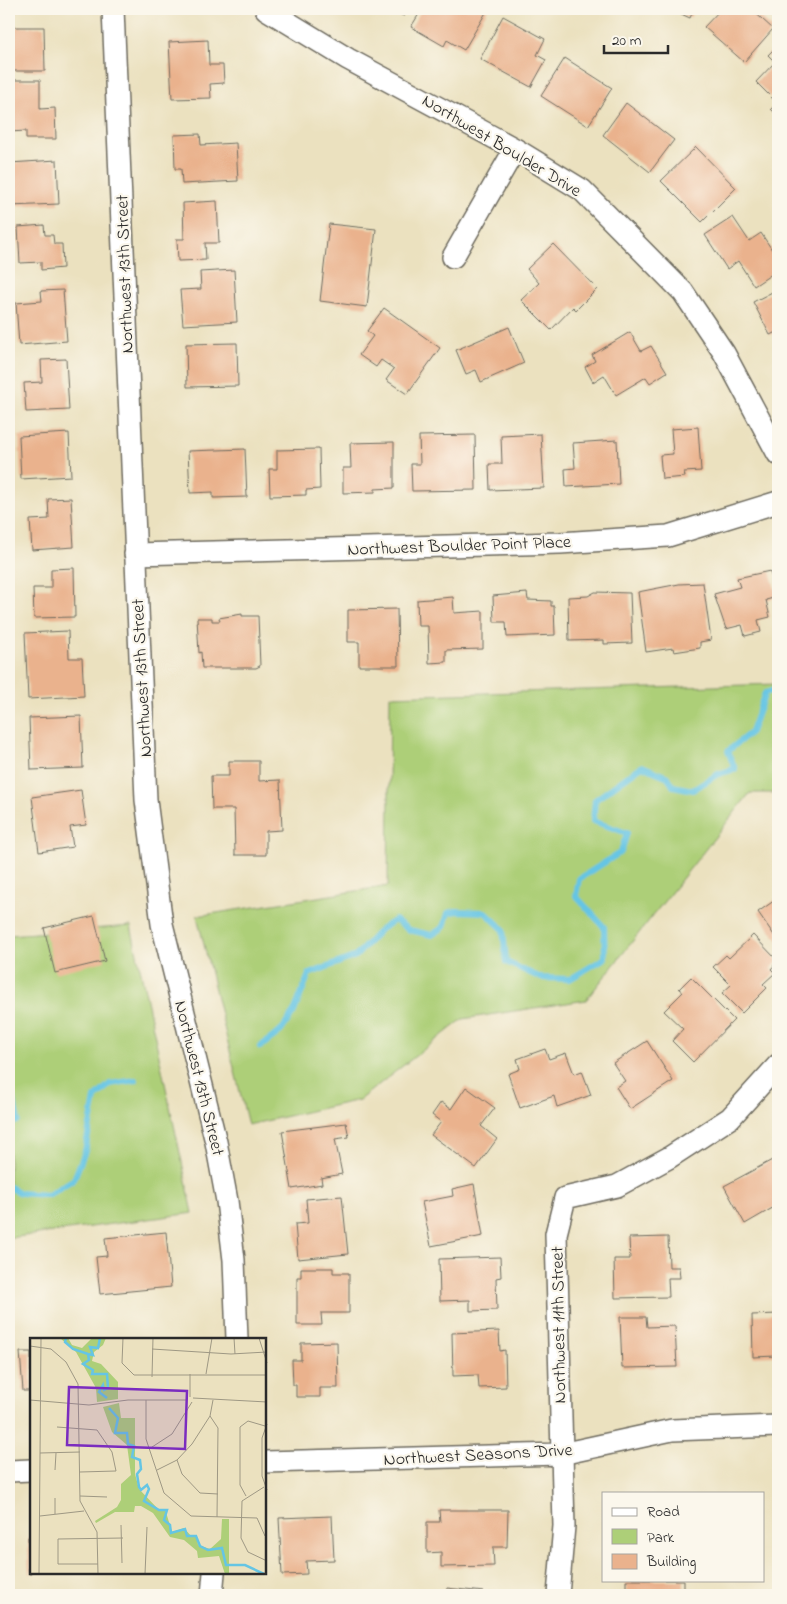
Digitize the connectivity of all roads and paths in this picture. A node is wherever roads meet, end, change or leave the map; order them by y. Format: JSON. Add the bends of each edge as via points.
{"nodes":[{"id":1,"x":113,"y":9,"type":"edge"},
{"id":2,"x":266,"y":9,"type":"edge"},
{"id":3,"x":515,"y":149,"type":"junction"},
{"id":4,"x":452,"y":257,"type":"dead end"},
{"id":5,"x":778,"y":454,"type":"edge"},
{"id":6,"x":778,"y":502,"type":"edge"},
{"id":7,"x":135,"y":554,"type":"junction"},
{"id":8,"x":778,"y":1065,"type":"edge"},
{"id":9,"x":237,"y":1338,"type":"edge"},
{"id":10,"x":778,"y":1426,"type":"edge"},
{"id":11,"x":561,"y":1454,"type":"junction"},
{"id":12,"x":266,"y":1462,"type":"edge"},
{"id":13,"x":30,"y":1470,"type":"edge"},
{"id":14,"x":9,"y":1471,"type":"edge"},
{"id":15,"x":214,"y":1574,"type":"edge"},
{"id":16,"x":212,"y":1595,"type":"edge"},
{"id":17,"x":558,"y":1595,"type":"edge"}],
"edges":[{"from":1,"to":7,"type":"street","name":"Northwest 13th Street"},
{"from":2,"to":3,"type":"street","name":"Northwest Boulder Drive","via":[[348,59]]},
{"from":3,"to":4,"type":"street"},
{"from":3,"to":5,"type":"street","name":"Northwest Boulder Drive","via":[[582,190],[683,292],[724,353]]},
{"from":6,"to":7,"type":"street","name":"Northwest Boulder Point Place","via":[[668,536],[560,543]]},
{"from":7,"to":9,"type":"street","name":"Northwest 13th Street","via":[[146,800],[151,844],[162,924],[216,1142],[227,1201],[234,1260]]},
{"from":8,"to":11,"type":"street","name":"Northwest 11th Street","via":[[730,1118],[670,1158],[617,1186],[565,1198],[556,1234]]},
{"from":10,"to":11,"type":"street","name":"Northwest Seasons Drive","via":[[672,1430]]},
{"from":11,"to":12,"type":"street","name":"Northwest Seasons Drive"},
{"from":11,"to":17,"type":"street","name":"Northwest 11th Street","via":[[564,1526]]},
{"from":13,"to":14,"type":"street"},
{"from":15,"to":16,"type":"street"}]}
